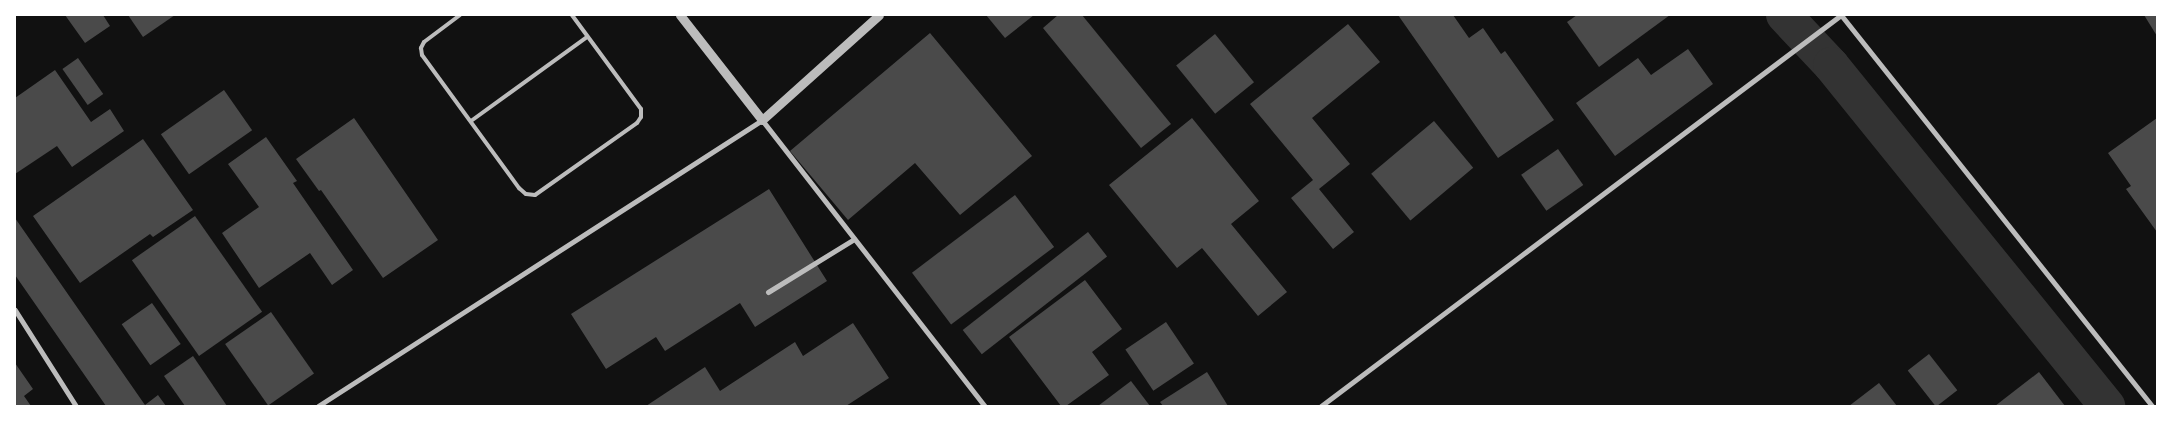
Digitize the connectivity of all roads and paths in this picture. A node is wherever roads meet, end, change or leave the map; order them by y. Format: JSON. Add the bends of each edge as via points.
{"nodes":[{"id":1,"x":460,"y":15,"type":"edge"},
{"id":2,"x":572,"y":15,"type":"edge"},
{"id":3,"x":680,"y":15,"type":"edge"},
{"id":4,"x":879,"y":15,"type":"edge"},
{"id":5,"x":1841,"y":15,"type":"edge"},
{"id":6,"x":587,"y":36,"type":"junction"},
{"id":7,"x":762,"y":120,"type":"junction"},
{"id":8,"x":471,"y":121,"type":"junction"},
{"id":9,"x":854,"y":239,"type":"junction"},
{"id":10,"x":768,"y":292,"type":"dead end"},
{"id":11,"x":15,"y":310,"type":"edge"},
{"id":12,"x":76,"y":406,"type":"edge"},
{"id":13,"x":318,"y":406,"type":"edge"},
{"id":14,"x":985,"y":406,"type":"edge"},
{"id":15,"x":1321,"y":406,"type":"edge"},
{"id":16,"x":2152,"y":406,"type":"edge"}],
"edges":[{"from":1,"to":8,"type":"lane","via":[[424,42],[421,48],[422,55]]},
{"from":2,"to":6,"type":"lane"},
{"from":3,"to":7,"type":"street"},
{"from":4,"to":7,"type":"street"},
{"from":5,"to":15,"type":"street"},
{"from":5,"to":16,"type":"street"},
{"from":6,"to":8,"type":"lane"},
{"from":6,"to":8,"type":"lane","via":[[641,109],[637,123],[535,195],[526,194],[519,188]]},
{"from":7,"to":9,"type":"street"},
{"from":7,"to":13,"type":"street"},
{"from":9,"to":10,"type":"street"},
{"from":9,"to":14,"type":"street"},
{"from":11,"to":12,"type":"street"}]}
